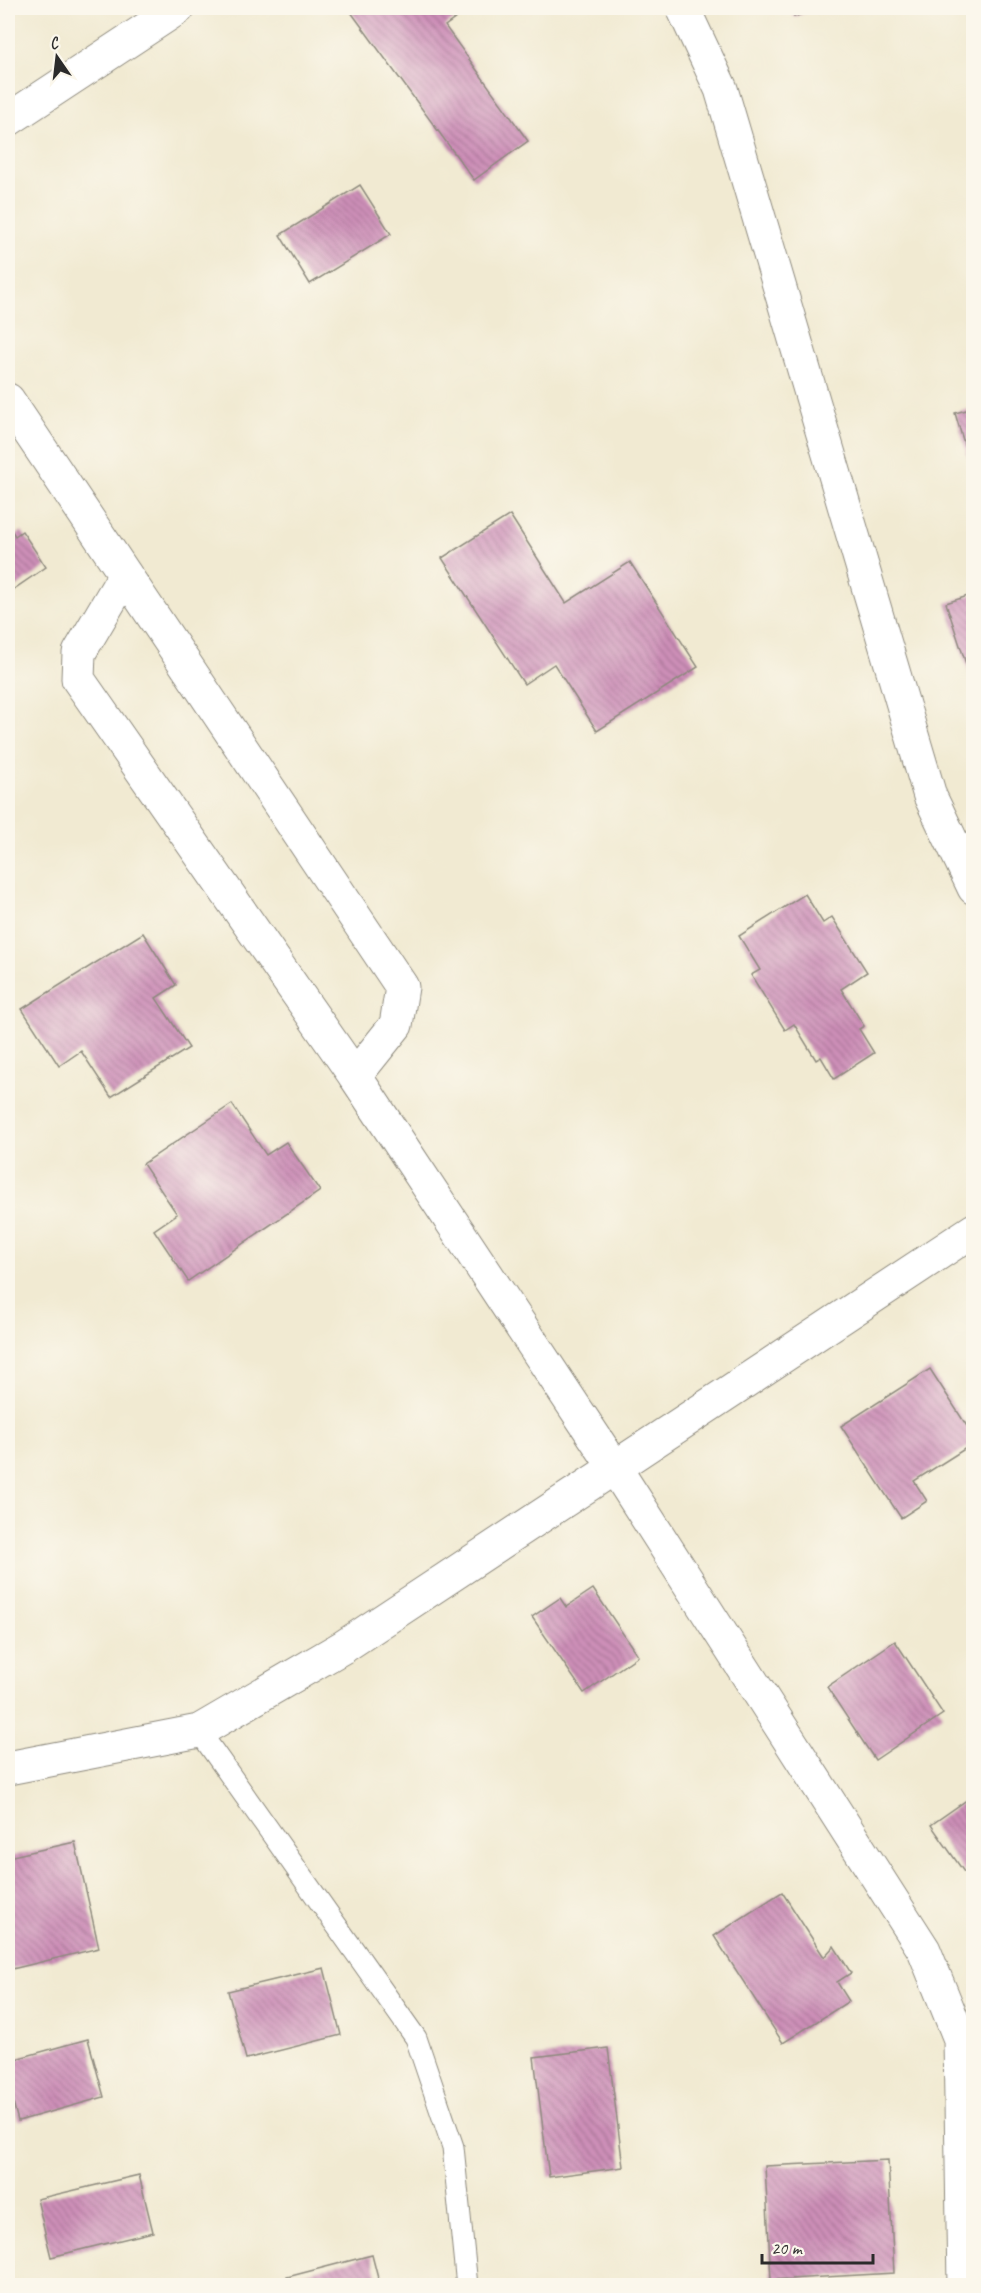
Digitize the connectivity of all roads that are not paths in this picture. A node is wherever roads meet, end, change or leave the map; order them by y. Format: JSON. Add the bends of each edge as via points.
{"nodes":[{"id":1,"x":177,"y":8,"type":"edge"},
{"id":2,"x":683,"y":8,"type":"edge"},
{"id":3,"x":8,"y":120,"type":"edge"},
{"id":4,"x":8,"y":400,"type":"edge"},
{"id":5,"x":125,"y":575,"type":"junction"},
{"id":6,"x":974,"y":888,"type":"edge"},
{"id":7,"x":355,"y":1076,"type":"junction"},
{"id":8,"x":974,"y":1230,"type":"edge"},
{"id":9,"x":615,"y":1468,"type":"junction"},
{"id":10,"x":200,"y":1731,"type":"junction"},
{"id":11,"x":8,"y":1768,"type":"edge"},
{"id":12,"x":467,"y":2286,"type":"edge"},
{"id":13,"x":964,"y":2286,"type":"edge"}],
"edges":[{"from":1,"to":3,"type":"street"},
{"from":2,"to":6,"type":"street","via":[[721,89],[930,796]]},
{"from":4,"to":5,"type":"street"},
{"from":5,"to":7,"type":"street","via":[[402,987],[396,1025]]},
{"from":5,"to":7,"type":"street","via":[[79,653],[78,679]]},
{"from":7,"to":9,"type":"street"},
{"from":8,"to":9,"type":"street"},
{"from":9,"to":10,"type":"street","via":[[343,1647]]},
{"from":9,"to":13,"type":"street","via":[[924,1950],[960,2039]]},
{"from":10,"to":11,"type":"street"},
{"from":10,"to":12,"type":"lane","via":[[416,2038],[453,2147]]}]}
